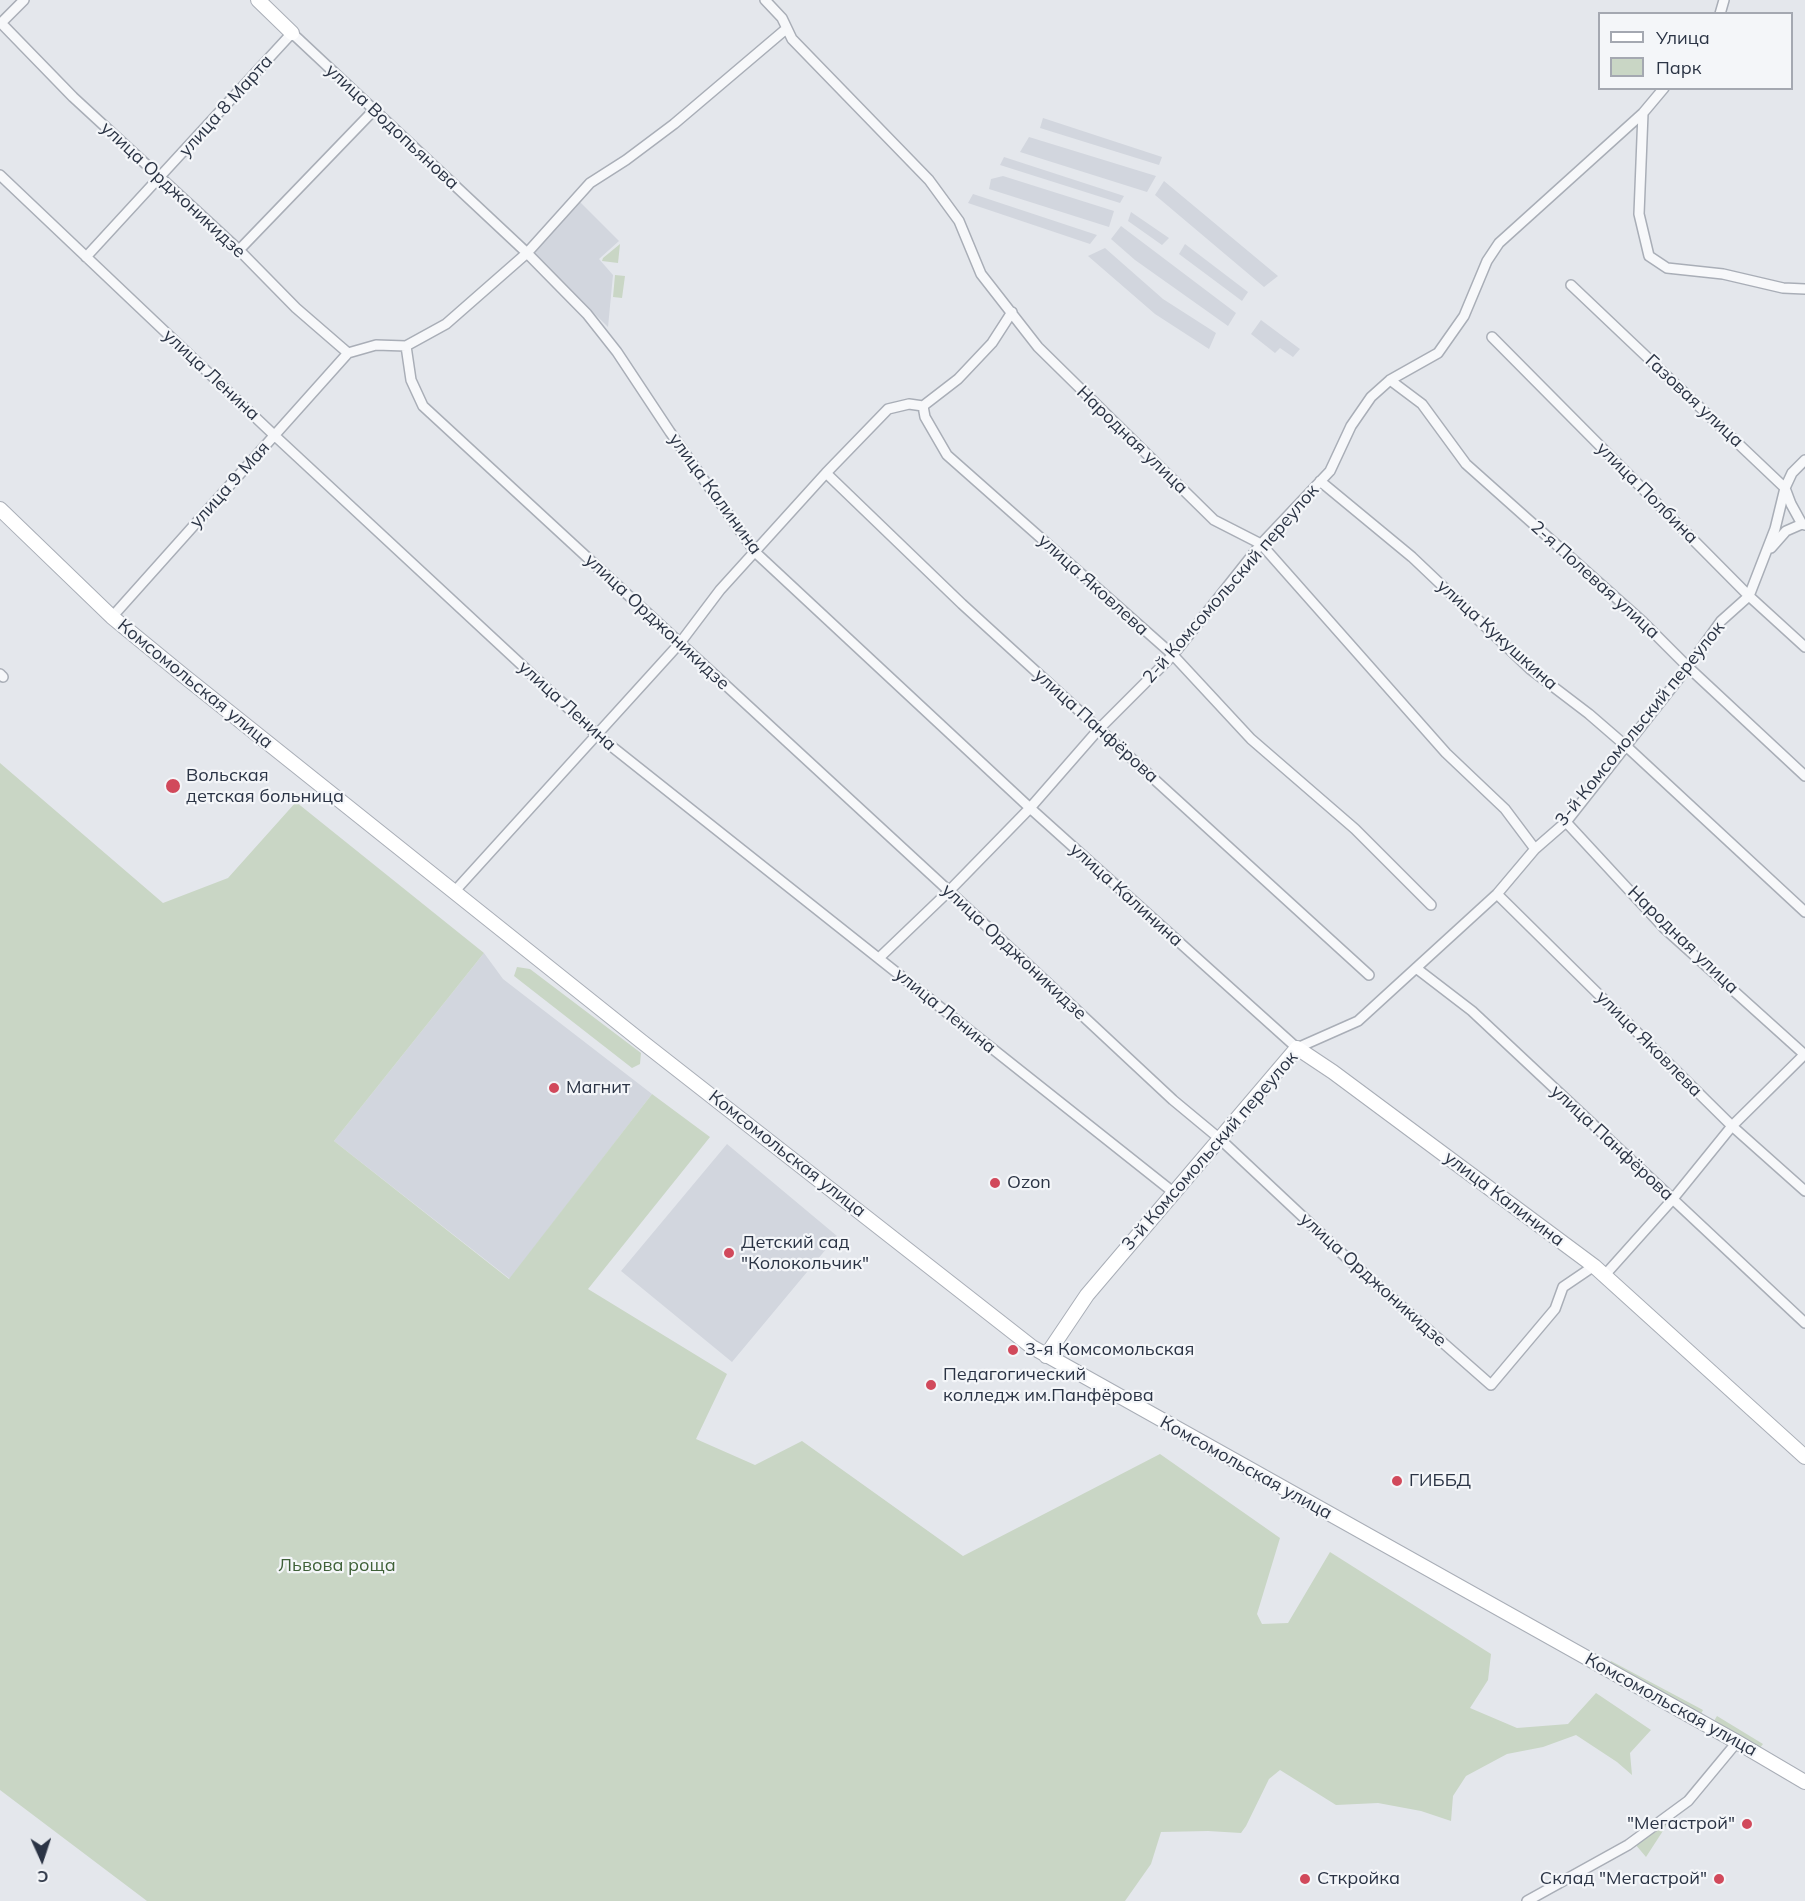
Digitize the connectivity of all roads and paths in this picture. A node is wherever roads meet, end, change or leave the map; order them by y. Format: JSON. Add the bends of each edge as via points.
{"nodes":[{"id":1,"x":24,"y":0,"type":"edge"},
{"id":2,"x":258,"y":0,"type":"edge"},
{"id":3,"x":765,"y":0,"type":"edge"},
{"id":4,"x":1,"y":23,"type":"edge"},
{"id":5,"x":786,"y":29,"type":"junction"},
{"id":6,"x":292,"y":33,"type":"junction"},
{"id":7,"x":1662,"y":90,"type":"edge"},
{"id":8,"x":374,"y":110,"type":"junction"},
{"id":9,"x":1642,"y":113,"type":"junction"},
{"id":10,"x":0,"y":175,"type":"edge"},
{"id":11,"x":160,"y":178,"type":"junction"},
{"id":12,"x":239,"y":250,"type":"junction"},
{"id":13,"x":527,"y":254,"type":"junction"},
{"id":14,"x":86,"y":257,"type":"junction"},
{"id":15,"x":1571,"y":285,"type":"dead end"},
{"id":16,"x":1805,"y":289,"type":"edge"},
{"id":17,"x":1012,"y":312,"type":"junction"},
{"id":18,"x":1492,"y":337,"type":"dead end"},
{"id":19,"x":406,"y":346,"type":"junction"},
{"id":20,"x":348,"y":353,"type":"junction"},
{"id":21,"x":1390,"y":380,"type":"junction"},
{"id":22,"x":923,"y":406,"type":"junction"},
{"id":23,"x":274,"y":435,"type":"junction"},
{"id":24,"x":1805,"y":460,"type":"edge"},
{"id":25,"x":826,"y":473,"type":"junction"},
{"id":26,"x":1320,"y":481,"type":"junction"},
{"id":27,"x":1785,"y":488,"type":"junction"},
{"id":28,"x":0,"y":508,"type":"edge"},
{"id":29,"x":1803,"y":524,"type":"edge"},
{"id":30,"x":1261,"y":544,"type":"junction"},
{"id":31,"x":755,"y":552,"type":"junction"},
{"id":32,"x":1766,"y":553,"type":"junction"},
{"id":33,"x":1749,"y":596,"type":"junction"},
{"id":34,"x":112,"y":617,"type":"junction"},
{"id":35,"x":680,"y":643,"type":"junction"},
{"id":36,"x":1805,"y":647,"type":"edge"},
{"id":37,"x":1173,"y":655,"type":"junction"},
{"id":38,"x":1688,"y":667,"type":"junction"},
{"id":39,"x":1099,"y":729,"type":"junction"},
{"id":40,"x":596,"y":734,"type":"junction"},
{"id":41,"x":1626,"y":746,"type":"junction"},
{"id":42,"x":1805,"y":776,"type":"edge"},
{"id":43,"x":1030,"y":808,"type":"junction"},
{"id":44,"x":1566,"y":822,"type":"junction"},
{"id":45,"x":1535,"y":849,"type":"junction"},
{"id":46,"x":949,"y":891,"type":"junction"},
{"id":47,"x":454,"y":892,"type":"junction"},
{"id":48,"x":1497,"y":894,"type":"junction"},
{"id":49,"x":1431,"y":905,"type":"dead end"},
{"id":50,"x":1805,"y":912,"type":"edge"},
{"id":51,"x":879,"y":958,"type":"junction"},
{"id":52,"x":1416,"y":968,"type":"junction"},
{"id":53,"x":1369,"y":975,"type":"dead end"},
{"id":54,"x":1297,"y":1048,"type":"junction"},
{"id":55,"x":1805,"y":1054,"type":"edge"},
{"id":56,"x":1732,"y":1126,"type":"junction"},
{"id":57,"x":1220,"y":1139,"type":"junction"},
{"id":58,"x":1805,"y":1191,"type":"edge"},
{"id":59,"x":1173,"y":1192,"type":"junction"},
{"id":60,"x":1672,"y":1200,"type":"junction"},
{"id":61,"x":1594,"y":1266,"type":"junction"},
{"id":62,"x":1604,"y":1276,"type":"junction"},
{"id":63,"x":1805,"y":1323,"type":"edge"},
{"id":64,"x":1046,"y":1356,"type":"junction"},
{"id":65,"x":1805,"y":1457,"type":"edge"},
{"id":66,"x":1737,"y":1742,"type":"junction"},
{"id":67,"x":1805,"y":1782,"type":"edge"},
{"id":68,"x":1527,"y":1901,"type":"edge"}],
"edges":[{"from":1,"to":4,"type":"street"},
{"from":2,"to":6,"type":"main road","name":"улица Водопьянова"},
{"from":3,"to":5,"type":"street","name":"Народная улица","via":[[782,18]]},
{"from":4,"to":11,"type":"street","name":"улица Орджоникидзе"},
{"from":5,"to":13,"type":"street","via":[[674,124],[590,183]]},
{"from":5,"to":17,"type":"street","name":"Народная улица","via":[[929,180],[958,221],[981,274]]},
{"from":6,"to":8,"type":"street","name":"улица Водопьянова"},
{"from":6,"to":11,"type":"street","name":"улица 8 Марта"},
{"from":7,"to":9,"type":"street","name":"2-й Комсомольский переулок"},
{"from":8,"to":12,"type":"street"},
{"from":8,"to":13,"type":"street","name":"улица Водопьянова"},
{"from":9,"to":16,"type":"street","via":[[1639,214],[1649,256],[1667,268]]},
{"from":9,"to":21,"type":"street","name":"2-й Комсомольский переулок","via":[[1499,243],[1487,261],[1464,316],[1438,353]]},
{"from":10,"to":14,"type":"street","name":"улица Ленина"},
{"from":11,"to":12,"type":"street","name":"улица Орджоникидзе"},
{"from":11,"to":14,"type":"street","name":"улица 8 Марта"},
{"from":12,"to":20,"type":"street","name":"улица Орджоникидзе","via":[[296,308]]},
{"from":13,"to":19,"type":"street","via":[[446,324]]},
{"from":13,"to":31,"type":"street","name":"улица Калинина","via":[[617,352]]},
{"from":14,"to":23,"type":"street","name":"улица Ленина"},
{"from":15,"to":27,"type":"street","name":"Газовая улица"},
{"from":17,"to":22,"type":"street","via":[[958,379]]},
{"from":17,"to":30,"type":"street","name":"Народная улица","via":[[1038,347],[1214,520]]},
{"from":18,"to":33,"type":"street","name":"улица Полбина"},
{"from":19,"to":20,"type":"street","via":[[376,345]]},
{"from":19,"to":35,"type":"street","name":"улица Орджоникидзе","via":[[411,380],[423,406]]},
{"from":20,"to":23,"type":"street","name":"улица 9 Мая"},
{"from":21,"to":26,"type":"street","name":"2-й Комсомольский переулок","via":[[1371,397],[1351,426],[1330,471]]},
{"from":21,"to":38,"type":"street","name":"2-я Полевая улица","via":[[1422,404],[1466,464]]},
{"from":22,"to":25,"type":"street","via":[[909,404],[888,409]]},
{"from":22,"to":37,"type":"street","name":"улица Яковлева","via":[[925,417],[947,455]]},
{"from":23,"to":34,"type":"street","name":"улица 9 Мая"},
{"from":23,"to":40,"type":"street","name":"улица Ленина"},
{"from":24,"to":27,"type":"street","name":"3-й Комсомольский переулок","via":[[1792,473]]},
{"from":25,"to":31,"type":"street"},
{"from":25,"to":39,"type":"street","name":"улица Панфёрова"},
{"from":26,"to":30,"type":"street","name":"2-й Комсомольский переулок"},
{"from":26,"to":41,"type":"street","name":"улица Кукушкина","via":[[1412,557],[1530,669]]},
{"from":27,"to":29,"type":"street","name":"Газовая улица"},
{"from":27,"to":32,"type":"street","name":"3-й Комсомольский переулок"},
{"from":28,"to":34,"type":"main road","name":"Комсомольская улица"},
{"from":29,"to":32,"type":"street","via":[[1786,531]]},
{"from":30,"to":37,"type":"street","name":"2-й Комсомольский переулок"},
{"from":30,"to":45,"type":"street","name":"Народная улица","via":[[1446,753],[1505,809]]},
{"from":31,"to":35,"type":"street"},
{"from":31,"to":43,"type":"street","name":"улица Калинина"},
{"from":32,"to":33,"type":"street","name":"3-й Комсомольский переулок"},
{"from":33,"to":36,"type":"street","name":"улица Полбина"},
{"from":33,"to":38,"type":"street","name":"3-й Комсомольский переулок","via":[[1721,621]]},
{"from":34,"to":47,"type":"main road","name":"Комсомольская улица"},
{"from":35,"to":40,"type":"street"},
{"from":35,"to":46,"type":"street","name":"улица Орджоникидзе"},
{"from":37,"to":39,"type":"street","name":"2-й Комсомольский переулок"},
{"from":37,"to":49,"type":"street","name":"улица Яковлева","via":[[1251,739],[1355,828]]},
{"from":38,"to":41,"type":"street","name":"3-й Комсомольский переулок"},
{"from":38,"to":42,"type":"street","name":"2-я Полевая улица"},
{"from":39,"to":43,"type":"street","name":"2-й Комсомольский переулок"},
{"from":39,"to":53,"type":"street","name":"улица Панфёрова"},
{"from":40,"to":47,"type":"street"},
{"from":40,"to":51,"type":"street","name":"улица Ленина"},
{"from":41,"to":44,"type":"street","name":"3-й Комсомольский переулок"},
{"from":41,"to":50,"type":"street","name":"улица Кукушкина"},
{"from":43,"to":46,"type":"street","name":"2-й Комсомольский переулок"},
{"from":43,"to":54,"type":"street","name":"улица Калинина"},
{"from":44,"to":45,"type":"street","name":"3-й Комсомольский переулок"},
{"from":44,"to":55,"type":"street","name":"Народная улица","via":[[1665,928]]},
{"from":45,"to":48,"type":"street","name":"3-й Комсомольский переулок"},
{"from":46,"to":51,"type":"street","name":"2-й Комсомольский переулок"},
{"from":46,"to":57,"type":"street","name":"улица Орджоникидзе"},
{"from":47,"to":64,"type":"main road","name":"Комсомольская улица"},
{"from":48,"to":52,"type":"street","name":"3-й Комсомольский переулок"},
{"from":48,"to":56,"type":"street","name":"улица Яковлева"},
{"from":51,"to":59,"type":"street","name":"улица Ленина"},
{"from":52,"to":54,"type":"street","name":"3-й Комсомольский переулок","via":[[1358,1021]]},
{"from":52,"to":60,"type":"street","name":"улица Панфёрова","via":[[1472,1011]]},
{"from":54,"to":57,"type":"main road","name":"3-й Комсомольский переулок"},
{"from":54,"to":61,"type":"main road","name":"улица Калинина"},
{"from":55,"to":56,"type":"street"},
{"from":56,"to":58,"type":"street","name":"улица Яковлева"},
{"from":56,"to":60,"type":"street"},
{"from":57,"to":59,"type":"main road","name":"3-й Комсомольский переулок"},
{"from":57,"to":61,"type":"street","name":"улица Орджоникидзе","via":[[1491,1385],[1555,1309],[1563,1287]]},
{"from":59,"to":64,"type":"main road","name":"3-й Комсомольский переулок","via":[[1087,1295]]},
{"from":60,"to":62,"type":"street"},
{"from":60,"to":63,"type":"street","name":"улица Панфёрова"},
{"from":61,"to":62,"type":"main road","name":"улица Калинина"},
{"from":62,"to":65,"type":"main road","name":"улица Калинина"},
{"from":64,"to":66,"type":"main road","name":"Комсомольская улица"},
{"from":66,"to":67,"type":"main road","name":"Комсомольская улица"},
{"from":66,"to":68,"type":"street","via":[[1688,1801],[1628,1845]]}]}
